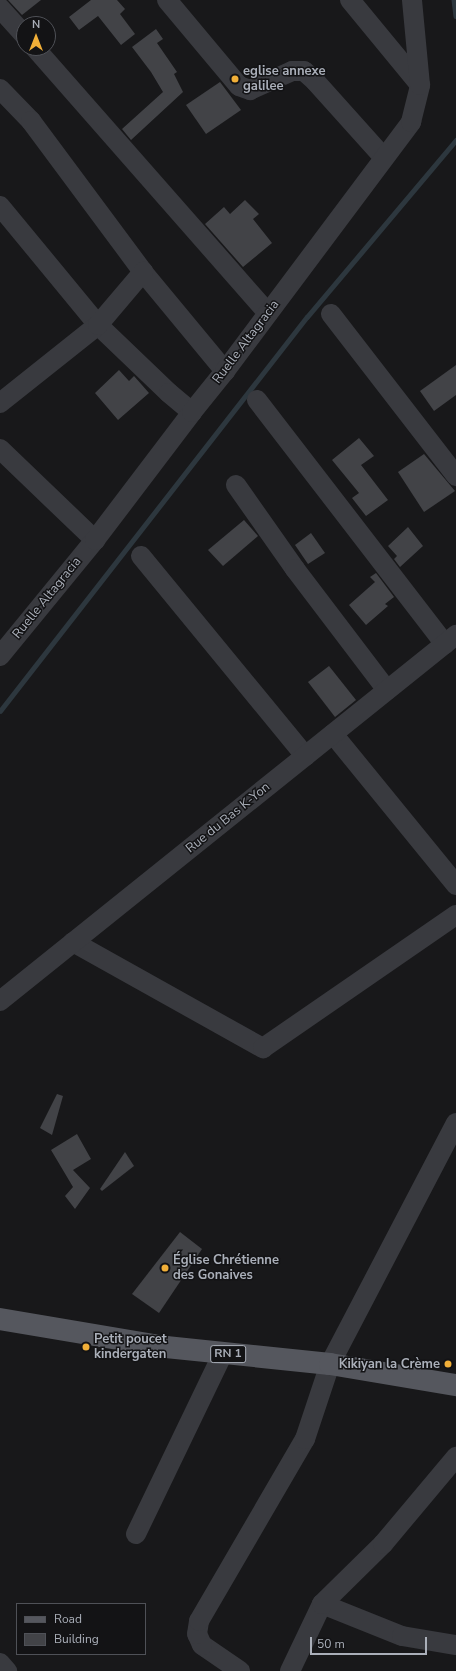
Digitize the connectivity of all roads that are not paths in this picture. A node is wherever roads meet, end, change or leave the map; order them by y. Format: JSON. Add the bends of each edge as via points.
{"nodes":[{"id":1,"x":167,"y":0,"type":"edge"},
{"id":2,"x":350,"y":0,"type":"edge"},
{"id":3,"x":412,"y":0,"type":"edge"},
{"id":4,"x":0,"y":8,"type":"edge"},
{"id":5,"x":16,"y":26,"type":"edge"},
{"id":6,"x":42,"y":56,"type":"edge"},
{"id":7,"x":420,"y":84,"type":"junction"},
{"id":8,"x":0,"y":89,"type":"edge"},
{"id":9,"x":384,"y":158,"type":"junction"},
{"id":10,"x":0,"y":206,"type":"edge"},
{"id":11,"x":143,"y":272,"type":"junction"},
{"id":12,"x":268,"y":313,"type":"junction"},
{"id":13,"x":331,"y":314,"type":"dead end"},
{"id":14,"x":98,"y":325,"type":"junction"},
{"id":15,"x":225,"y":371,"type":"junction"},
{"id":16,"x":257,"y":400,"type":"dead end"},
{"id":17,"x":0,"y":403,"type":"edge"},
{"id":18,"x":192,"y":412,"type":"junction"},
{"id":19,"x":0,"y":449,"type":"edge"},
{"id":20,"x":456,"y":476,"type":"edge"},
{"id":21,"x":236,"y":485,"type":"dead end"},
{"id":22,"x":95,"y":540,"type":"junction"},
{"id":23,"x":141,"y":556,"type":"dead end"},
{"id":24,"x":450,"y":639,"type":"edge"},
{"id":25,"x":0,"y":656,"type":"edge"},
{"id":26,"x":387,"y":690,"type":"junction"},
{"id":27,"x":333,"y":734,"type":"junction"},
{"id":28,"x":305,"y":756,"type":"junction"},
{"id":29,"x":456,"y":885,"type":"edge"},
{"id":30,"x":456,"y":915,"type":"edge"},
{"id":31,"x":73,"y":942,"type":"junction"},
{"id":32,"x":0,"y":1000,"type":"edge"},
{"id":33,"x":454,"y":1130,"type":"edge"},
{"id":34,"x":0,"y":1320,"type":"edge"},
{"id":35,"x":223,"y":1353,"type":"junction"},
{"id":36,"x":330,"y":1364,"type":"junction"},
{"id":37,"x":456,"y":1385,"type":"edge"},
{"id":38,"x":456,"y":1457,"type":"edge"},
{"id":39,"x":136,"y":1534,"type":"dead end"},
{"id":40,"x":322,"y":1604,"type":"junction"},
{"id":41,"x":456,"y":1645,"type":"edge"},
{"id":42,"x":0,"y":1663,"type":"edge"},
{"id":43,"x":7,"y":1671,"type":"edge"},
{"id":44,"x":240,"y":1671,"type":"edge"},
{"id":45,"x":290,"y":1671,"type":"edge"}],
"edges":[{"from":1,"to":9,"type":"street","via":[[240,86],[250,90],[292,71],[304,71]]},
{"from":2,"to":7,"type":"street"},
{"from":3,"to":7,"type":"street","name":"Ruelle Altagracia"},
{"from":4,"to":5,"type":"street"},
{"from":6,"to":12,"type":"street"},
{"from":7,"to":9,"type":"street","name":"Ruelle Altagracia","via":[[411,122]]},
{"from":8,"to":11,"type":"street","via":[[31,121]]},
{"from":9,"to":12,"type":"street","name":"Ruelle Altagracia"},
{"from":10,"to":14,"type":"street"},
{"from":11,"to":14,"type":"street"},
{"from":11,"to":15,"type":"street"},
{"from":12,"to":15,"type":"street","name":"Ruelle Altagracia"},
{"from":13,"to":20,"type":"street"},
{"from":14,"to":17,"type":"street"},
{"from":14,"to":18,"type":"street"},
{"from":15,"to":18,"type":"street","name":"Ruelle Altagracia"},
{"from":16,"to":24,"type":"street"},
{"from":18,"to":22,"type":"street","name":"Ruelle Altagracia"},
{"from":19,"to":22,"type":"street"},
{"from":21,"to":26,"type":"street","via":[[295,569]]},
{"from":22,"to":25,"type":"street","name":"Ruelle Altagracia"},
{"from":23,"to":28,"type":"street"},
{"from":24,"to":26,"type":"street","name":"Rue du Bas K-Yon"},
{"from":26,"to":27,"type":"street","name":"Rue du Bas K-Yon"},
{"from":27,"to":28,"type":"street","name":"Rue du Bas K-Yon"},
{"from":27,"to":29,"type":"street"},
{"from":28,"to":31,"type":"street","name":"Rue du Bas K-Yon"},
{"from":30,"to":31,"type":"street","via":[[264,1048]]},
{"from":31,"to":32,"type":"street","name":"Rue du Bas K-Yon"},
{"from":33,"to":36,"type":"street"},
{"from":34,"to":35,"type":"main road","number":"RN 1","via":[[166,1347]]},
{"from":35,"to":36,"type":"main road","number":"RN 1"},
{"from":35,"to":39,"type":"street"},
{"from":36,"to":37,"type":"main road","number":"RN 1"},
{"from":36,"to":44,"type":"street","via":[[305,1439],[199,1621],[197,1634],[202,1645]]},
{"from":38,"to":40,"type":"street","via":[[383,1544]]},
{"from":40,"to":41,"type":"street","via":[[402,1636]]},
{"from":40,"to":45,"type":"street"},
{"from":42,"to":43,"type":"street"}]}
